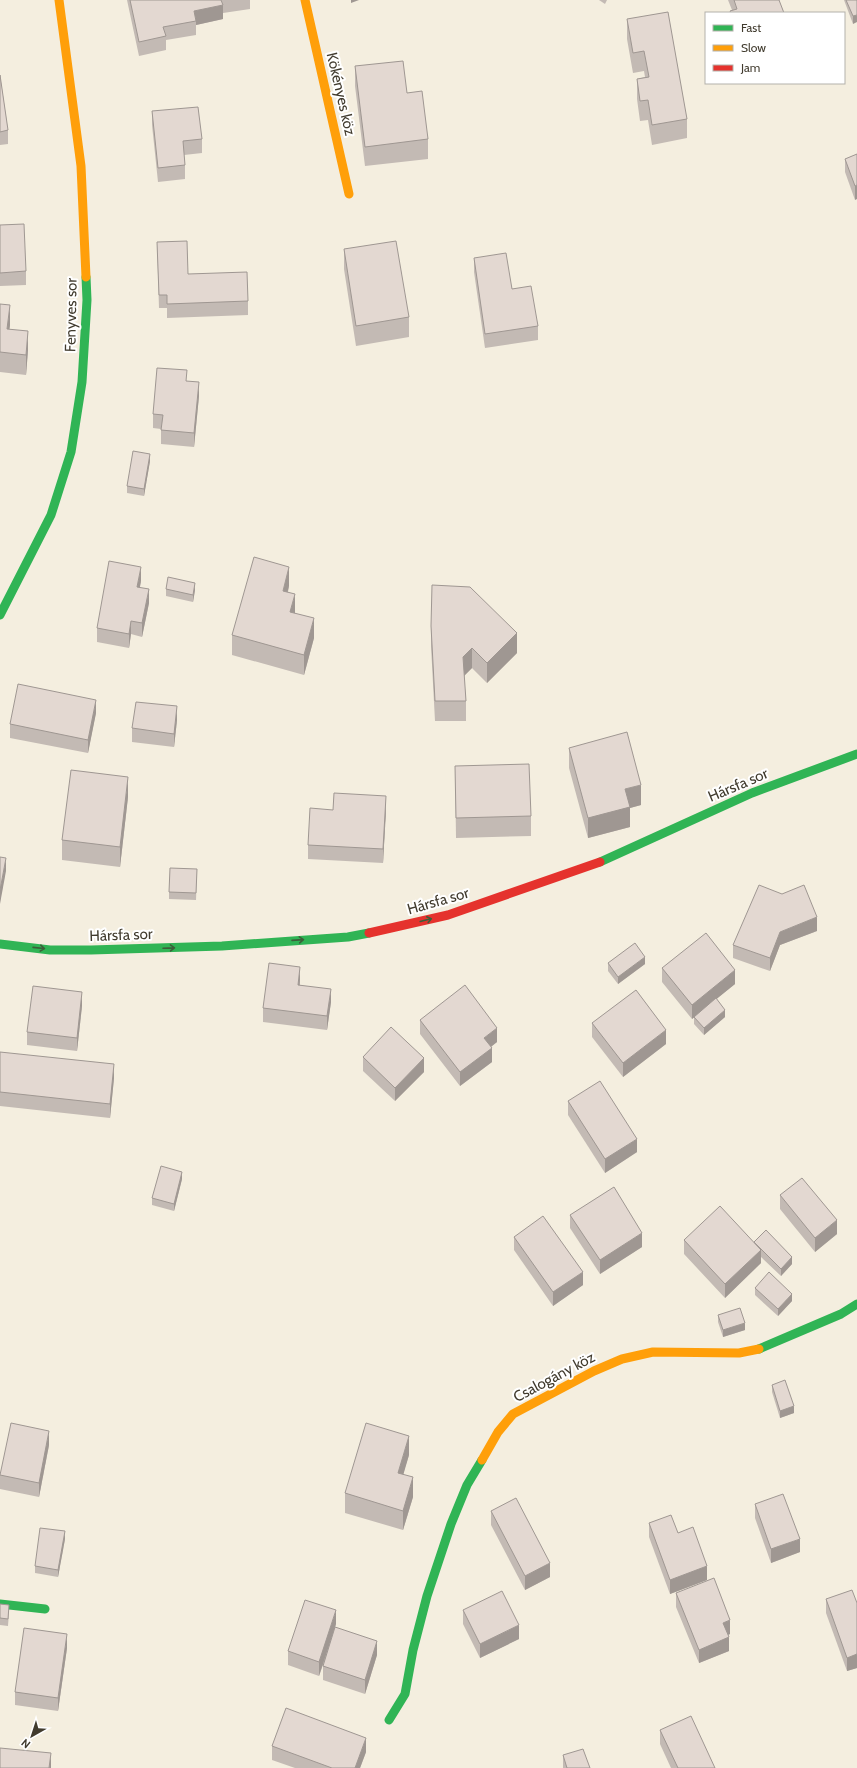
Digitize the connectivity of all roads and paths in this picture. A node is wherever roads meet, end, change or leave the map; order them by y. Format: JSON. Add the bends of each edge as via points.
{"nodes":[{"id":1,"x":59,"y":0,"type":"edge"},
{"id":2,"x":305,"y":0,"type":"edge"},
{"id":3,"x":349,"y":194,"type":"dead end"},
{"id":4,"x":0,"y":615,"type":"edge"},
{"id":5,"x":857,"y":754,"type":"edge"},
{"id":6,"x":0,"y":944,"type":"edge"},
{"id":7,"x":857,"y":1304,"type":"edge"},
{"id":8,"x":0,"y":1604,"type":"edge"},
{"id":9,"x":45,"y":1609,"type":"dead end"},
{"id":10,"x":389,"y":1720,"type":"dead end"}],
"edges":[{"from":1,"to":4,"type":"street","name":"Fenyves sor","via":[[81,166],[88,300],[82,382],[71,452],[51,515]]},
{"from":2,"to":3,"type":"street","name":"Kökényes köz"},
{"from":6,"to":5,"type":"street","name":"Hársfa sor","one_way":true,"via":[[50,950],[222,946],[348,936],[394,928],[448,915],[594,864],[752,793]]},
{"from":7,"to":10,"type":"street","name":"Csalogány köz","via":[[834,1317],[755,1350],[653,1352],[622,1359],[594,1370],[513,1414],[498,1432],[461,1498],[427,1596],[405,1694]]},
{"from":8,"to":9,"type":"street"}]}
